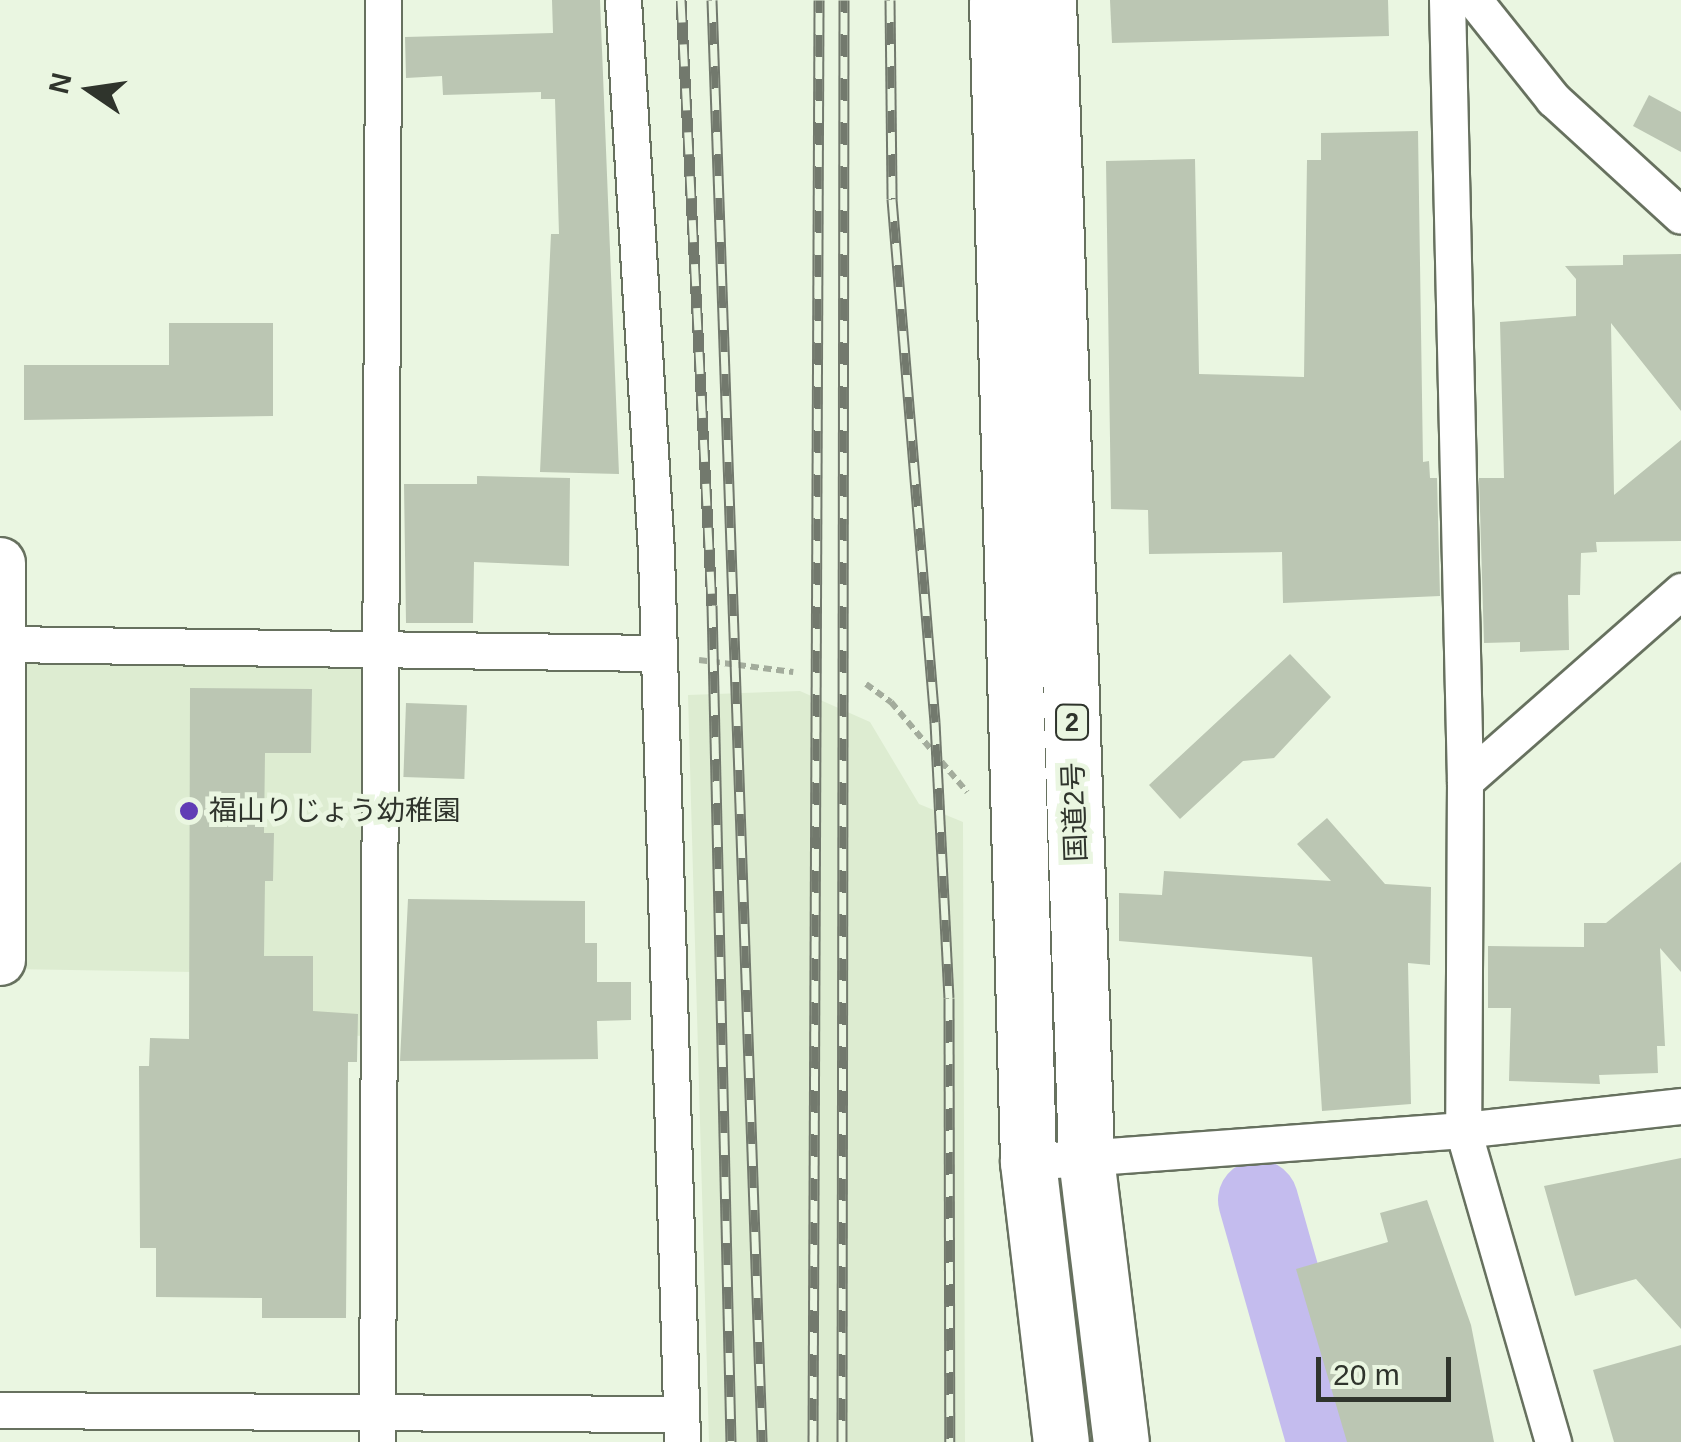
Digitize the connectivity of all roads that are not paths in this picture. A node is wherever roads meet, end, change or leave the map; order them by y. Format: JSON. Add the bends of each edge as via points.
{"nodes":[{"id":1,"x":383,"y":0,"type":"edge"},
{"id":2,"x":623,"y":0,"type":"edge"},
{"id":3,"x":997,"y":0,"type":"edge"},
{"id":4,"x":1048,"y":0,"type":"edge"},
{"id":5,"x":1447,"y":0,"type":"edge"},
{"id":6,"x":1474,"y":0,"type":"edge"},
{"id":7,"x":1681,"y":216,"type":"edge"},
{"id":8,"x":0,"y":563,"type":"edge"},
{"id":9,"x":1681,"y":591,"type":"edge"},
{"id":10,"x":2,"y":644,"type":"edge"},
{"id":11,"x":376,"y":646,"type":"junction"},
{"id":12,"x":658,"y":654,"type":"junction"},
{"id":13,"x":1465,"y":780,"type":"junction"},
{"id":14,"x":0,"y":960,"type":"edge"},
{"id":15,"x":1681,"y":1106,"type":"edge"},
{"id":16,"x":1462,"y":1130,"type":"junction"},
{"id":17,"x":1086,"y":1158,"type":"junction"},
{"id":18,"x":1028,"y":1162,"type":"junction"},
{"id":19,"x":0,"y":1410,"type":"edge"},
{"id":20,"x":377,"y":1428,"type":"edge"},
{"id":21,"x":682,"y":1428,"type":"edge"},
{"id":22,"x":1060,"y":1442,"type":"edge"},
{"id":23,"x":1121,"y":1442,"type":"edge"},
{"id":24,"x":1553,"y":1442,"type":"edge"}],
"edges":[{"from":1,"to":11,"type":"street"},
{"from":2,"to":12,"type":"street"},
{"from":3,"to":18,"type":"highway","name":"国道2号","number":"2"},
{"from":4,"to":17,"type":"highway","name":"国道2号","number":"2"},
{"from":5,"to":13,"type":"street"},
{"from":6,"to":7,"type":"street","via":[[1553,99]]},
{"from":8,"to":10,"type":"street"},
{"from":9,"to":13,"type":"street"},
{"from":10,"to":11,"type":"street"},
{"from":10,"to":14,"type":"street"},
{"from":11,"to":12,"type":"street"},
{"from":11,"to":20,"type":"street"},
{"from":12,"to":21,"type":"street"},
{"from":13,"to":16,"type":"street"},
{"from":15,"to":16,"type":"street"},
{"from":16,"to":17,"type":"street"},
{"from":16,"to":24,"type":"street"},
{"from":17,"to":18,"type":"street"},
{"from":17,"to":23,"type":"highway","name":"国道2号","number":"2"},
{"from":18,"to":22,"type":"highway","name":"国道2号","number":"2"},
{"from":19,"to":20,"type":"street"},
{"from":20,"to":21,"type":"street"}]}
